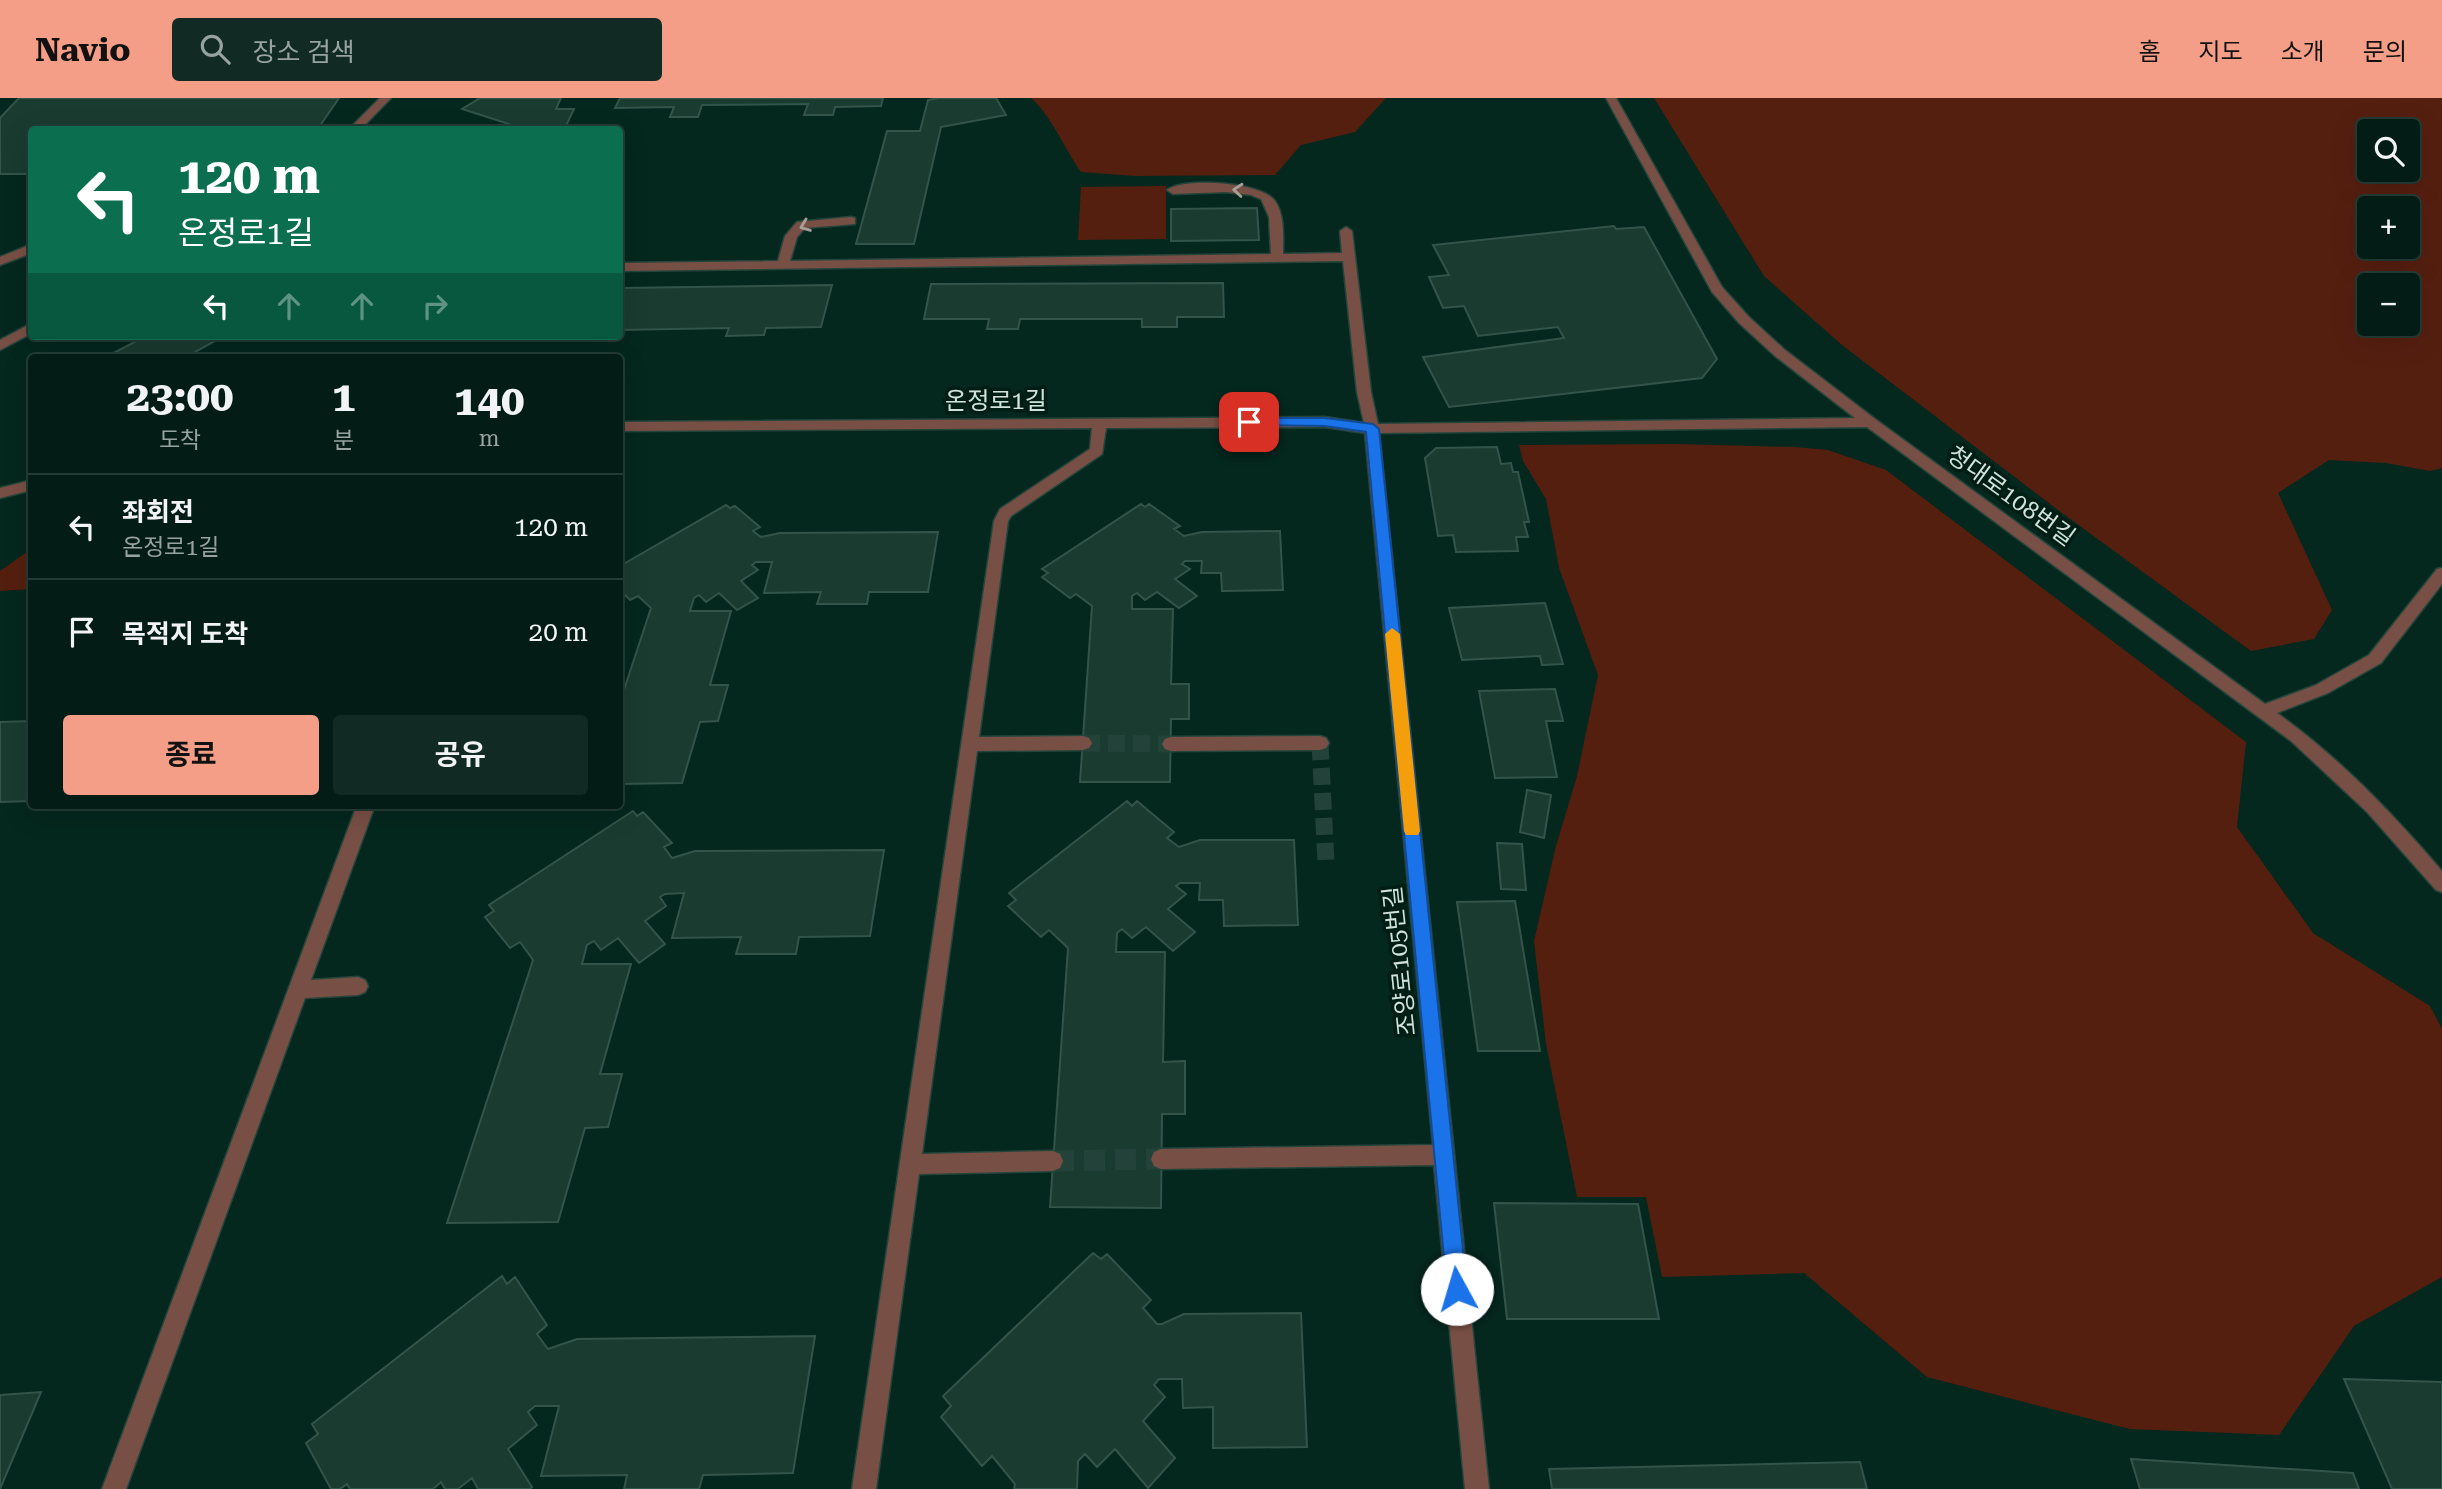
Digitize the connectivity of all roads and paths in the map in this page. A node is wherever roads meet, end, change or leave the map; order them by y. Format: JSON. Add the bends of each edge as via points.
{"nodes":[{"id":1,"x":386,"y":98,"type":"edge"},
{"id":2,"x":1611,"y":98,"type":"edge"},
{"id":3,"x":357,"y":126,"type":"edge"},
{"id":4,"x":1173,"y":190,"type":"dead end"},
{"id":5,"x":851,"y":221,"type":"dead end"},
{"id":6,"x":1346,"y":230,"type":"dead end"},
{"id":7,"x":28,"y":250,"type":"edge"},
{"id":8,"x":1349,"y":257,"type":"junction"},
{"id":9,"x":1277,"y":258,"type":"junction"},
{"id":10,"x":0,"y":261,"type":"edge"},
{"id":11,"x":783,"y":265,"type":"junction"},
{"id":12,"x":623,"y":267,"type":"edge"},
{"id":13,"x":28,"y":329,"type":"edge"},
{"id":14,"x":0,"y":346,"type":"edge"},
{"id":15,"x":1870,"y":422,"type":"junction"},
{"id":16,"x":1099,"y":423,"type":"junction"},
{"id":17,"x":623,"y":426,"type":"edge"},
{"id":18,"x":1373,"y":429,"type":"junction"},
{"id":19,"x":28,"y":486,"type":"edge"},
{"id":20,"x":0,"y":493,"type":"edge"},
{"id":21,"x":2442,"y":573,"type":"edge"},
{"id":22,"x":2264,"y":711,"type":"junction"},
{"id":23,"x":1083,"y":743,"type":"tunnel mouth"},
{"id":24,"x":1320,"y":743,"type":"dead end"},
{"id":25,"x":969,"y":744,"type":"junction"},
{"id":26,"x":1171,"y":744,"type":"tunnel mouth"},
{"id":27,"x":365,"y":809,"type":"edge"},
{"id":28,"x":2442,"y":884,"type":"edge"},
{"id":29,"x":358,"y":986,"type":"dead end"},
{"id":30,"x":298,"y":990,"type":"junction"},
{"id":31,"x":1444,"y":1155,"type":"junction"},
{"id":32,"x":1161,"y":1159,"type":"tunnel mouth"},
{"id":33,"x":1053,"y":1161,"type":"tunnel mouth"},
{"id":34,"x":909,"y":1164,"type":"junction"},
{"id":35,"x":114,"y":1489,"type":"edge"},
{"id":36,"x":864,"y":1489,"type":"edge"},
{"id":37,"x":1477,"y":1489,"type":"edge"}],
"edges":[{"from":1,"to":3,"type":"street"},
{"from":2,"to":15,"type":"street","name":"청대로108번길","via":[[1717,289],[1780,354]]},
{"from":9,"to":4,"type":"street","one_way":true,"via":[[1273,211],[1261,194]]},
{"from":5,"to":11,"type":"street","one_way":true,"via":[[801,225],[791,236]]},
{"from":6,"to":8,"type":"street","name":"조양로105번길"},
{"from":7,"to":10,"type":"street"},
{"from":8,"to":9,"type":"street"},
{"from":8,"to":18,"type":"street","name":"조양로105번길","via":[[1364,392]]},
{"from":9,"to":11,"type":"street"},
{"from":11,"to":12,"type":"street"},
{"from":13,"to":14,"type":"street"},
{"from":15,"to":18,"type":"street","name":"온정로1길"},
{"from":15,"to":22,"type":"street","name":"청대로108번길"},
{"from":16,"to":17,"type":"street","name":"온정로1길"},
{"from":16,"to":18,"type":"street","name":"온정로1길","via":[[1325,422]]},
{"from":16,"to":25,"type":"street","via":[[1097,451],[1005,513],[1001,521]]},
{"from":18,"to":31,"type":"street","name":"조양로105번길"},
{"from":19,"to":20,"type":"street"},
{"from":21,"to":22,"type":"street","via":[[2375,659],[2322,689]]},
{"from":22,"to":28,"type":"street","name":"청대로108번길","via":[[2334,766]]},
{"from":23,"to":25,"type":"street"},
{"from":24,"to":26,"type":"street"},
{"from":25,"to":34,"type":"street"},
{"from":27,"to":30,"type":"street"},
{"from":29,"to":30,"type":"street"},
{"from":30,"to":35,"type":"street"},
{"from":31,"to":32,"type":"street"},
{"from":31,"to":37,"type":"street","name":"조양로105번길"},
{"from":33,"to":34,"type":"street"},
{"from":34,"to":36,"type":"street"}]}
